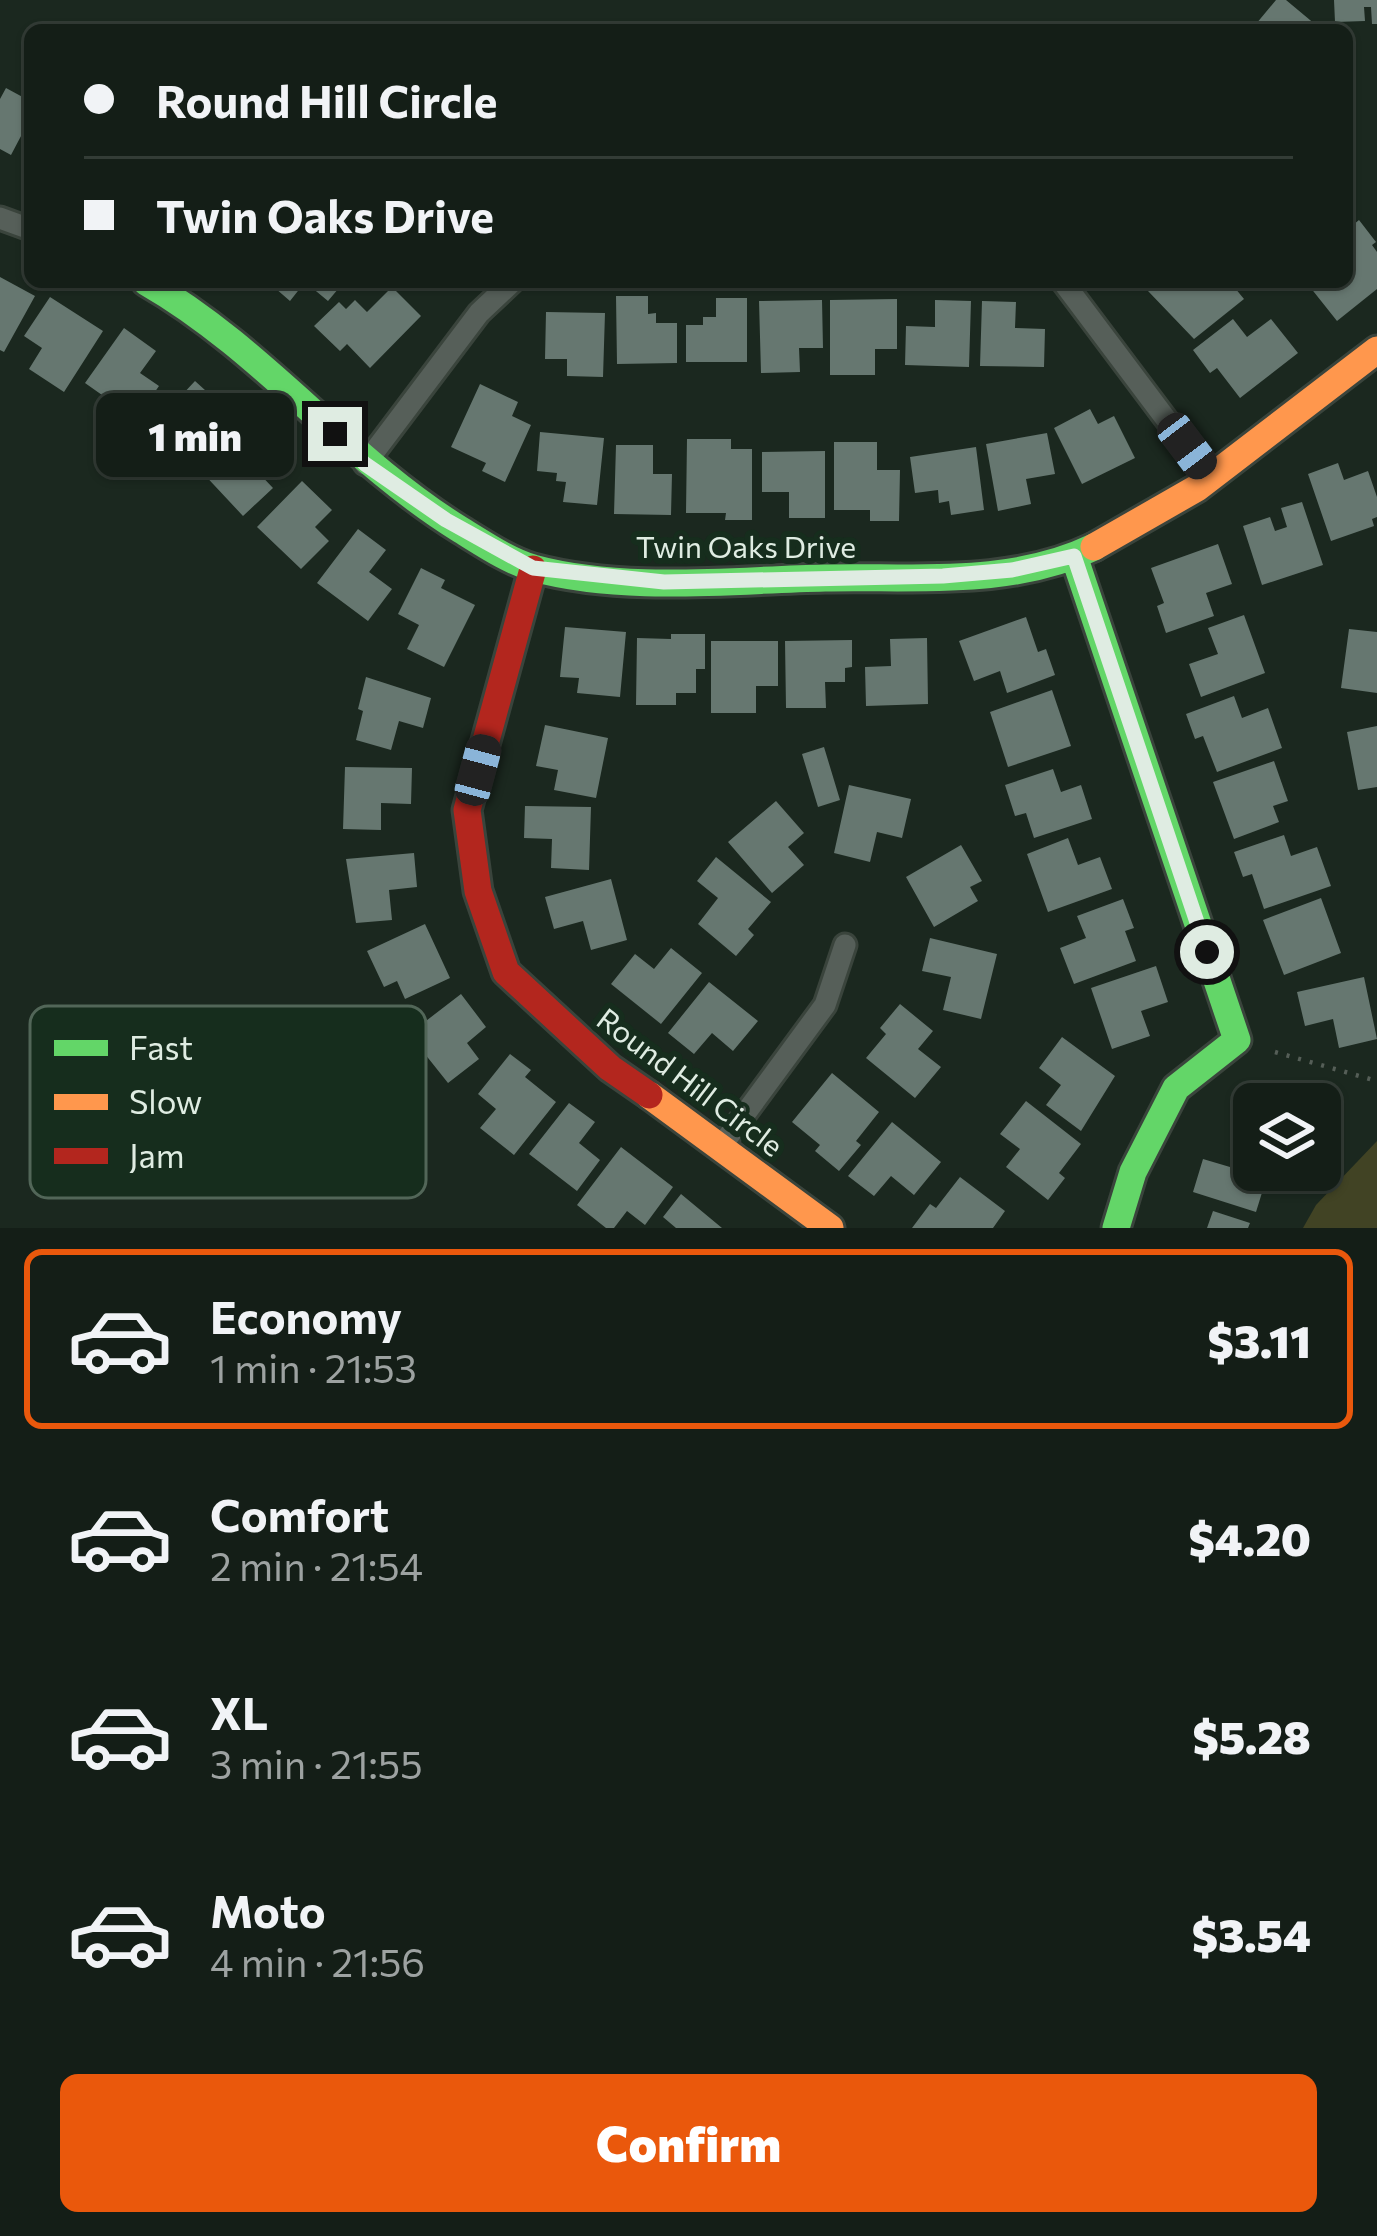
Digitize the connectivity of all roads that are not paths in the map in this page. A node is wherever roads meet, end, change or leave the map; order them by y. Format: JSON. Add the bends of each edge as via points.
{"nodes":[{"id":1,"x":158,"y":288,"type":"edge"},
{"id":2,"x":506,"y":288,"type":"edge"},
{"id":3,"x":1068,"y":288,"type":"edge"},
{"id":4,"x":1377,"y":350,"type":"edge"},
{"id":5,"x":365,"y":464,"type":"junction"},
{"id":6,"x":1211,"y":479,"type":"junction"},
{"id":7,"x":1074,"y":556,"type":"junction"},
{"id":8,"x":533,"y":568,"type":"junction"},
{"id":9,"x":845,"y":945,"type":"dead end"},
{"id":10,"x":722,"y":1145,"type":"junction"},
{"id":11,"x":830,"y":1228,"type":"edge"},
{"id":12,"x":1116,"y":1228,"type":"edge"}],
"edges":[{"from":1,"to":5,"type":"street","name":"Twin Oaks Drive","via":[[273,375]]},
{"from":2,"to":5,"type":"street"},
{"from":3,"to":6,"type":"street"},
{"from":4,"to":6,"type":"street","name":"Twin Oaks Drive"},
{"from":5,"to":8,"type":"street","name":"Twin Oaks Drive"},
{"from":6,"to":7,"type":"street","name":"Twin Oaks Drive"},
{"from":7,"to":8,"type":"street","name":"Twin Oaks Drive","via":[[943,576],[664,582]]},
{"from":7,"to":12,"type":"street","via":[[1237,1040],[1176,1088],[1133,1172]]},
{"from":8,"to":10,"type":"street","name":"Round Hill Circle","via":[[466,810],[478,891],[506,972],[610,1068]]},
{"from":9,"to":10,"type":"street","via":[[824,1005]]},
{"from":10,"to":11,"type":"street","name":"Round Hill Circle"}]}
